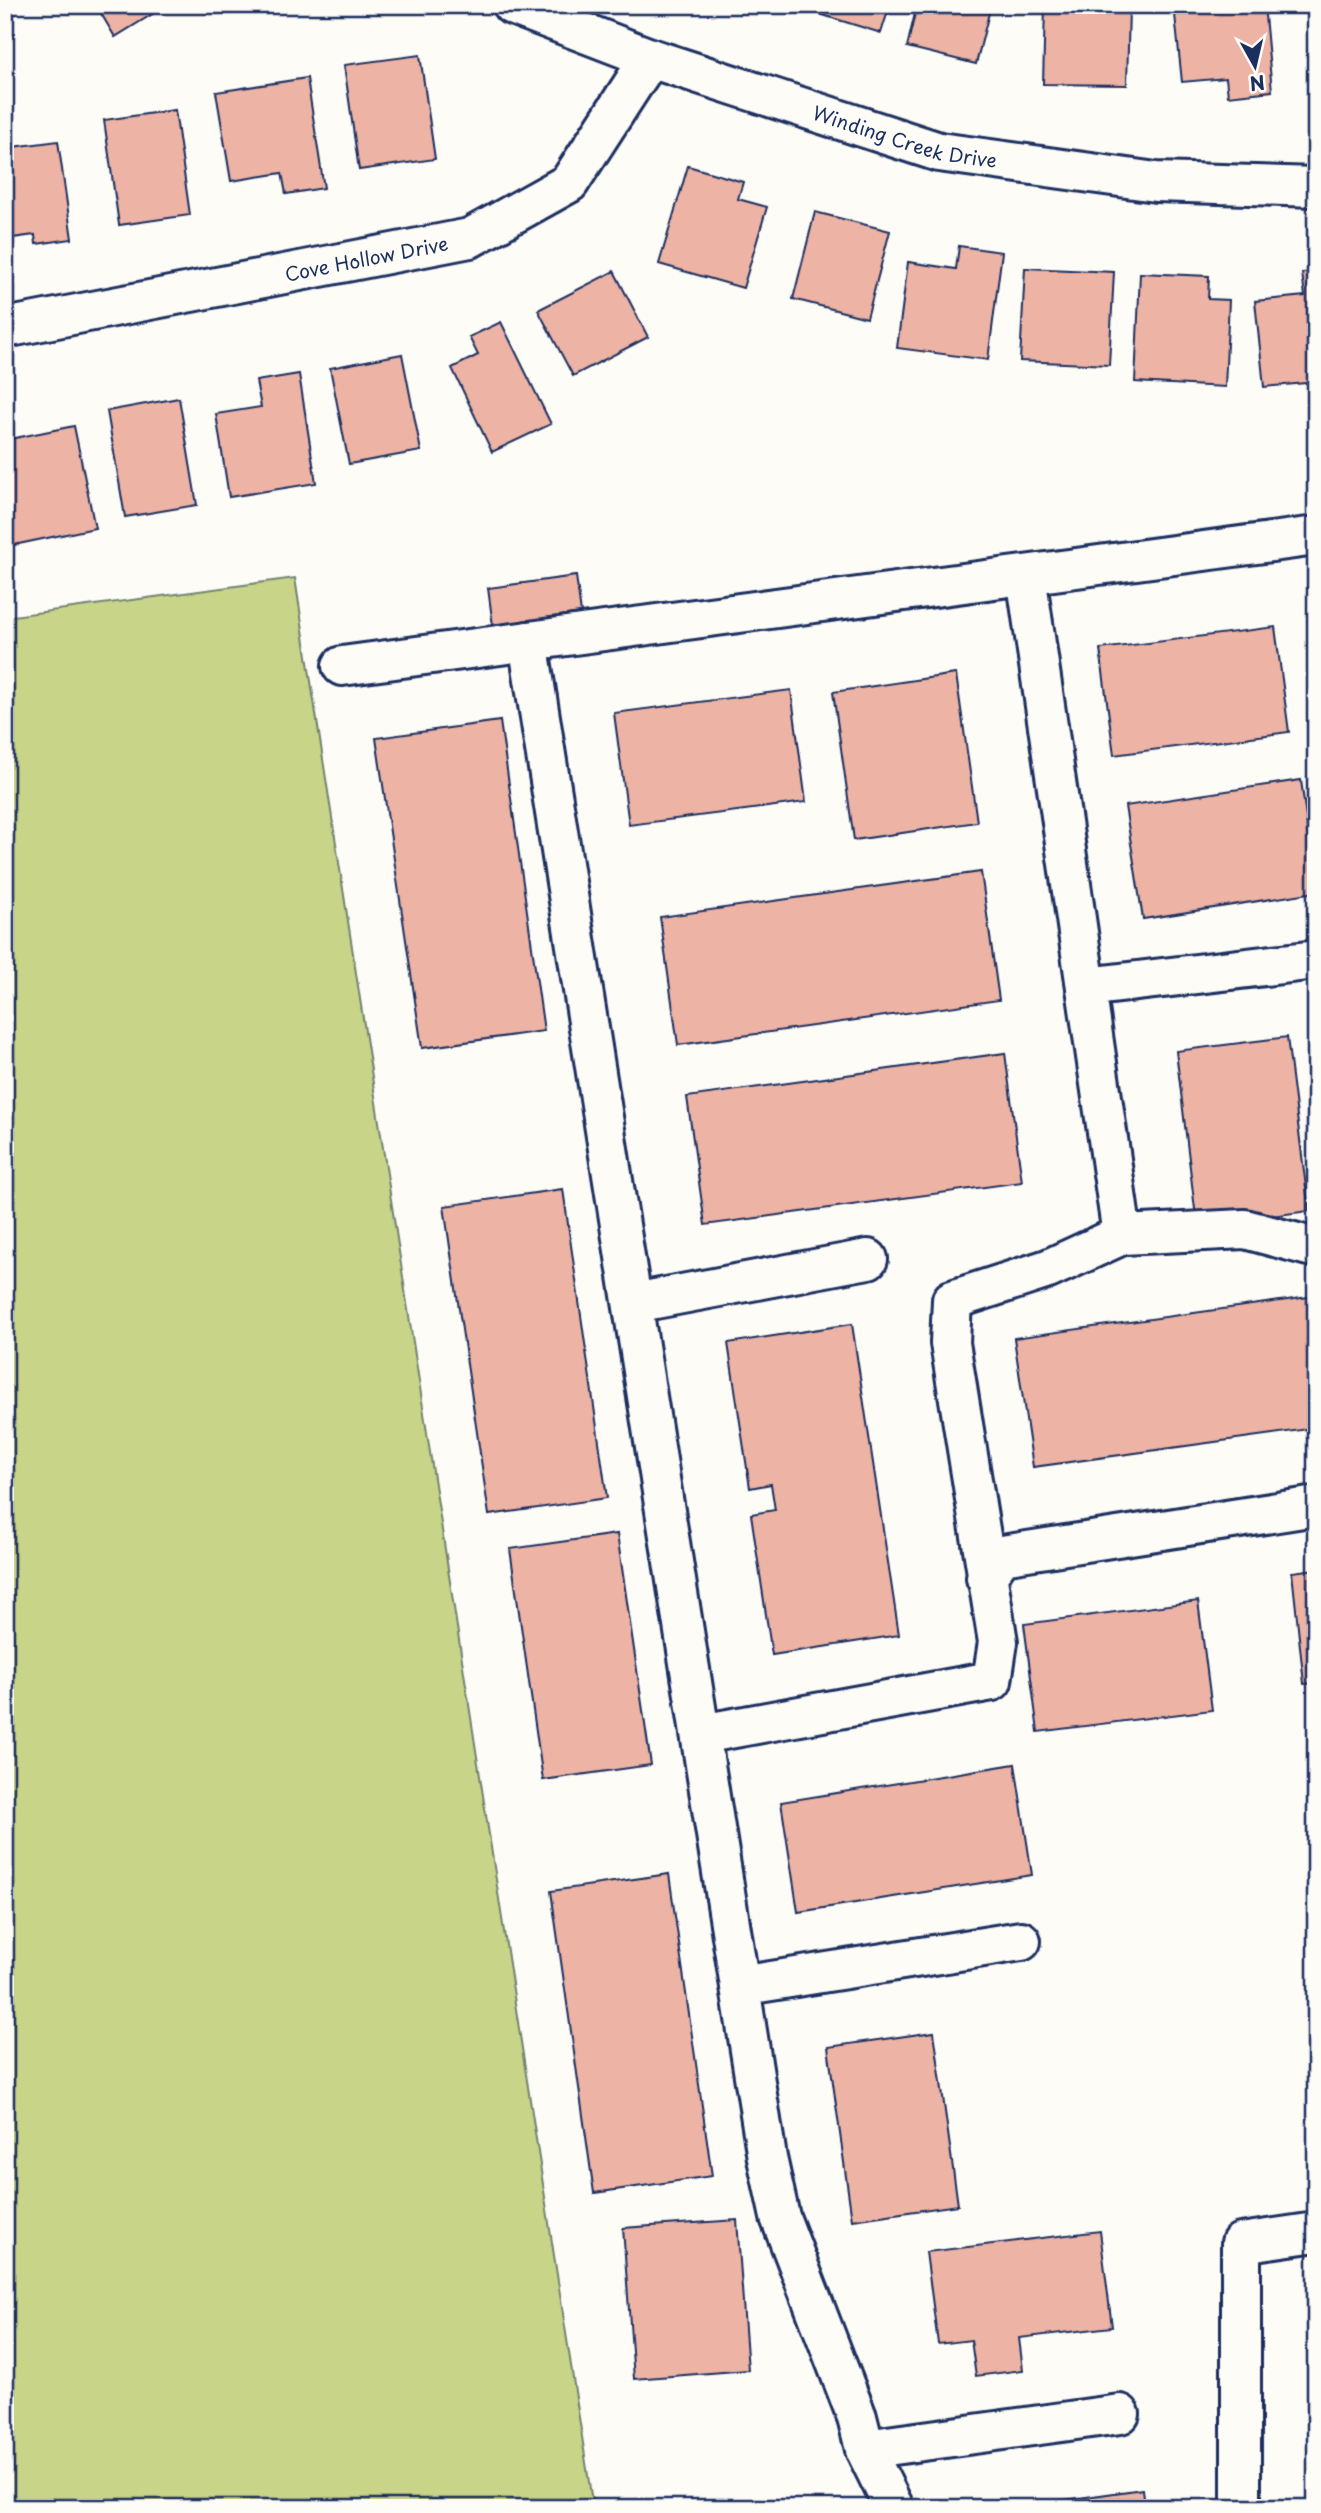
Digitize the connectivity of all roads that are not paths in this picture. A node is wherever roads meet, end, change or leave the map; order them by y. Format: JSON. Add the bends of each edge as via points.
{"nodes":[{"id":1,"x":512,"y":5,"type":"edge"},
{"id":2,"x":650,"y":58,"type":"junction"},
{"id":3,"x":1316,"y":187,"type":"edge"},
{"id":4,"x":5,"y":328,"type":"edge"},
{"id":5,"x":1316,"y":536,"type":"edge"},
{"id":6,"x":1026,"y":575,"type":"junction"},
{"id":7,"x":528,"y":641,"type":"junction"},
{"id":8,"x":342,"y":666,"type":"dead end"},
{"id":9,"x":1316,"y":960,"type":"edge"},
{"id":10,"x":1086,"y":987,"type":"junction"},
{"id":11,"x":1122,"y":1236,"type":"junction"},
{"id":12,"x":1316,"y":1248,"type":"edge"},
{"id":13,"x":868,"y":1259,"type":"dead end"},
{"id":14,"x":634,"y":1303,"type":"junction"},
{"id":15,"x":1316,"y":1506,"type":"edge"},
{"id":16,"x":986,"y":1578,"type":"junction"},
{"id":17,"x":701,"y":1734,"type":"junction"},
{"id":18,"x":1021,"y":1941,"type":"dead end"},
{"id":19,"x":740,"y":1986,"type":"junction"},
{"id":20,"x":1316,"y":2232,"type":"edge"},
{"id":21,"x":1120,"y":2413,"type":"dead end"},
{"id":22,"x":865,"y":2449,"type":"junction"},
{"id":23,"x":894,"y":2508,"type":"edge"},
{"id":24,"x":1241,"y":2508,"type":"edge"}],
"edges":[{"from":1,"to":2,"type":"street","name":"Winding Creek Drive"},
{"from":2,"to":3,"type":"street","name":"Winding Creek Drive","via":[[939,152],[1156,182]]},
{"from":2,"to":4,"type":"street","name":"Cove Hollow Drive","via":[[569,183],[470,238]]},
{"from":5,"to":6,"type":"street"},
{"from":6,"to":7,"type":"street"},
{"from":6,"to":10,"type":"street"},
{"from":7,"to":8,"type":"street"},
{"from":7,"to":14,"type":"street"},
{"from":9,"to":10,"type":"street"},
{"from":10,"to":11,"type":"street"},
{"from":11,"to":12,"type":"street","via":[[1245,1229]]},
{"from":11,"to":16,"type":"street","via":[[1048,1269],[952,1300],[950,1343]]},
{"from":13,"to":14,"type":"street"},
{"from":14,"to":17,"type":"street"},
{"from":15,"to":16,"type":"street","via":[[1002,1555]]},
{"from":16,"to":17,"type":"street","via":[[998,1642],[992,1681]]},
{"from":17,"to":19,"type":"street"},
{"from":18,"to":19,"type":"street"},
{"from":19,"to":22,"type":"street","via":[[766,2158],[780,2217]]},
{"from":20,"to":24,"type":"street","via":[[1241,2243]]},
{"from":21,"to":22,"type":"street"},
{"from":22,"to":23,"type":"street"}]}
